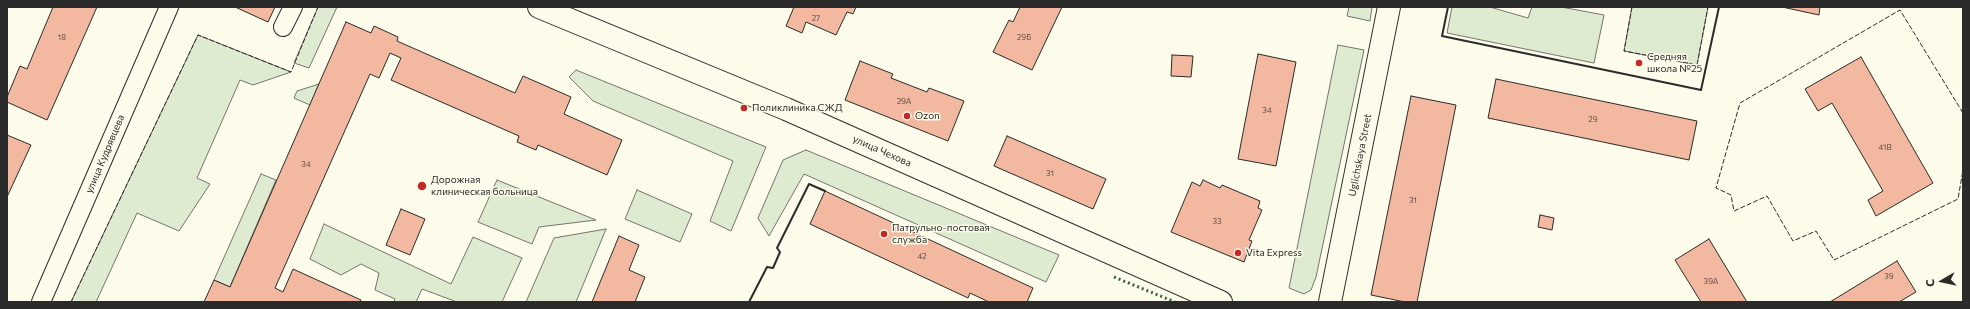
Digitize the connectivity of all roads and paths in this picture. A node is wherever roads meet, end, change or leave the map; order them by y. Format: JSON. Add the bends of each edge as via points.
{"nodes":[{"id":1,"x":169,"y":7,"type":"edge"},
{"id":2,"x":294,"y":7,"type":"edge"},
{"id":3,"x":540,"y":7,"type":"edge"},
{"id":4,"x":1389,"y":7,"type":"edge"},
{"id":5,"x":283,"y":28,"type":"dead end"},
{"id":6,"x":41,"y":302,"type":"edge"},
{"id":7,"x":1221,"y":302,"type":"edge"},
{"id":8,"x":1330,"y":302,"type":"edge"}],
"edges":[{"from":1,"to":6,"type":"street","name":"улица Кудрявцева"},
{"from":2,"to":5,"type":"street"},
{"from":3,"to":7,"type":"street","name":"улица Чехова","via":[[793,112]]},
{"from":4,"to":8,"type":"street","name":"Uglichskaya Street"}]}
